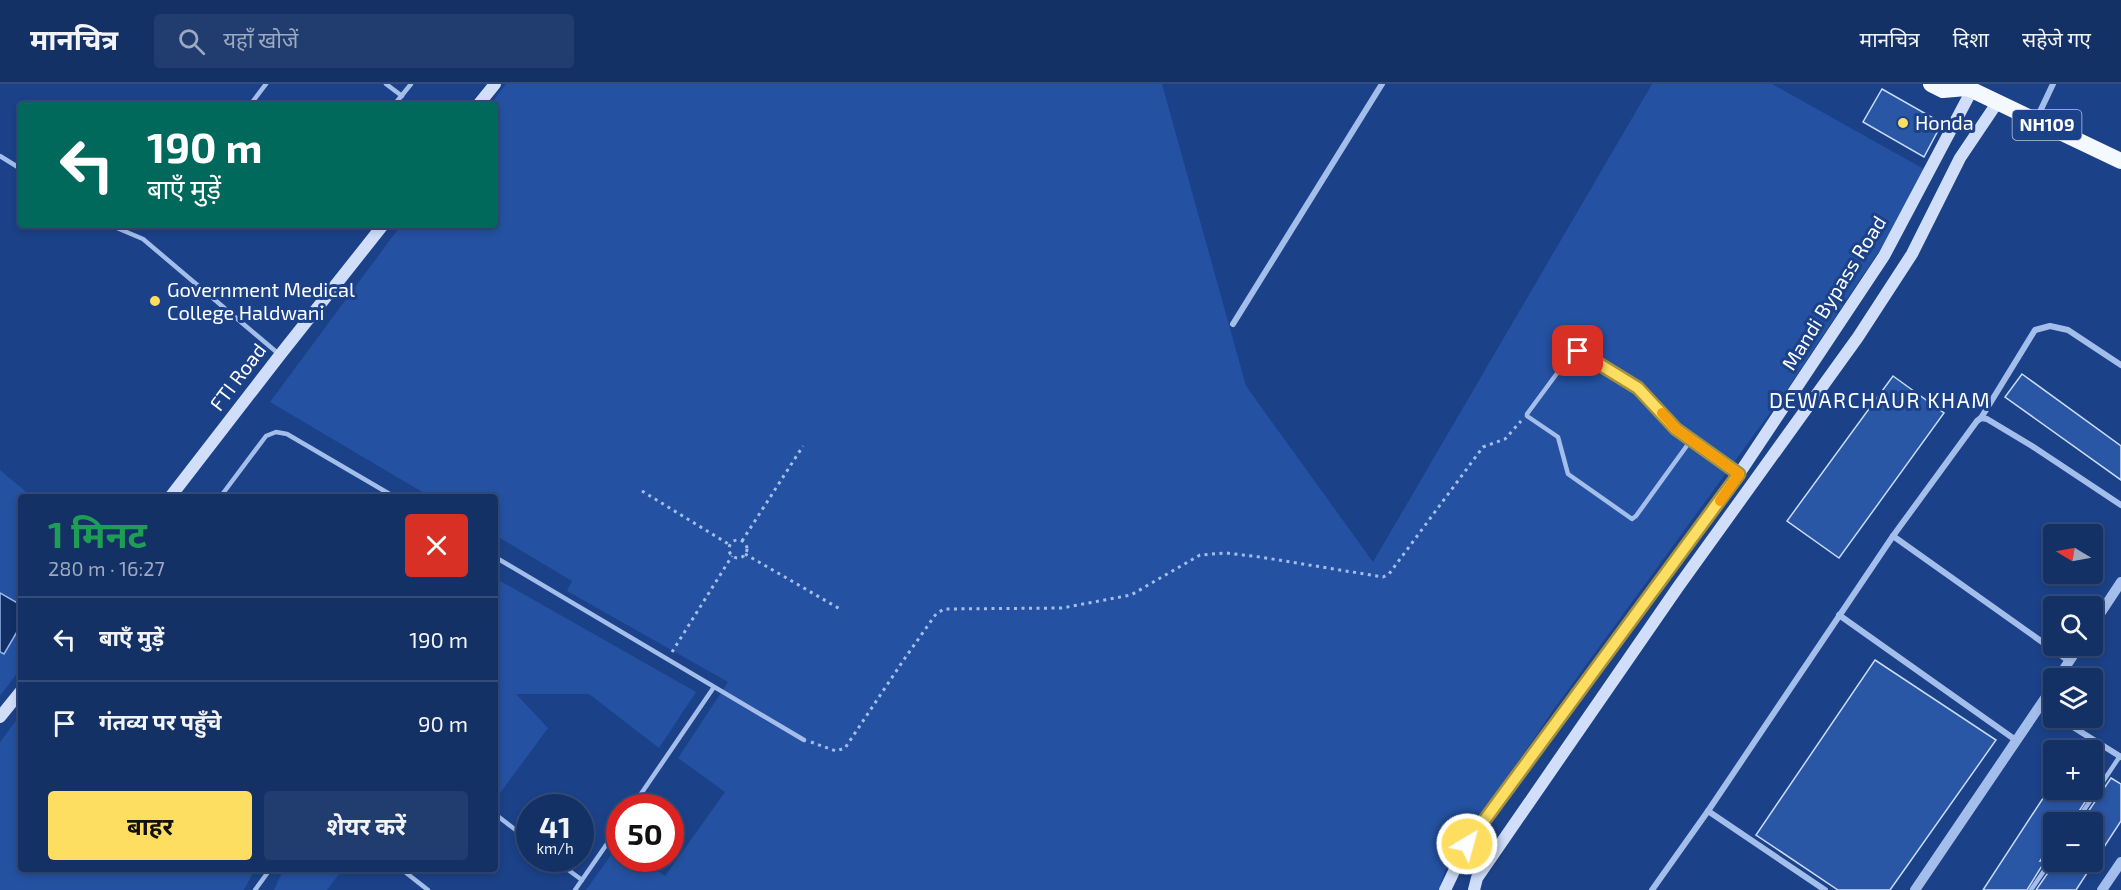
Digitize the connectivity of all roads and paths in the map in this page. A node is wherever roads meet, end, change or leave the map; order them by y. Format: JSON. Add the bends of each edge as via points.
{"nodes":[{"id":1,"x":266,"y":84,"type":"edge"},
{"id":2,"x":386,"y":84,"type":"edge"},
{"id":3,"x":411,"y":84,"type":"edge"},
{"id":4,"x":495,"y":84,"type":"edge"},
{"id":5,"x":1382,"y":84,"type":"edge"},
{"id":6,"x":1931,"y":84,"type":"edge"},
{"id":7,"x":2053,"y":84,"type":"edge"},
{"id":8,"x":1967,"y":88,"type":"edge"},
{"id":9,"x":402,"y":96,"type":"junction"},
{"id":10,"x":252,"y":102,"type":"edge"},
{"id":11,"x":397,"y":102,"type":"edge"},
{"id":12,"x":480,"y":102,"type":"edge"},
{"id":13,"x":1997,"y":103,"type":"junction"},
{"id":14,"x":2036,"y":120,"type":"junction"},
{"id":15,"x":0,"y":156,"type":"edge"},
{"id":16,"x":2121,"y":161,"type":"edge"},
{"id":17,"x":18,"y":167,"type":"edge"},
{"id":18,"x":117,"y":228,"type":"edge"},
{"id":19,"x":381,"y":228,"type":"edge"},
{"id":20,"x":1233,"y":324,"type":"dead end"},
{"id":21,"x":280,"y":355,"type":"junction"},
{"id":22,"x":2121,"y":365,"type":"edge"},
{"id":23,"x":1527,"y":415,"type":"junction"},
{"id":24,"x":1981,"y":418,"type":"junction"},
{"id":25,"x":1691,"y":440,"type":"junction"},
{"id":26,"x":803,"y":446,"type":"dead end"},
{"id":27,"x":1739,"y":474,"type":"junction"},
{"id":28,"x":642,"y":491,"type":"dead end"},
{"id":29,"x":173,"y":494,"type":"edge"},
{"id":30,"x":222,"y":494,"type":"edge"},
{"id":31,"x":390,"y":494,"type":"edge"},
{"id":32,"x":2121,"y":505,"type":"edge"},
{"id":33,"x":1893,"y":536,"type":"junction"},
{"id":34,"x":742,"y":542,"type":"junction"},
{"id":35,"x":730,"y":545,"type":"junction"},
{"id":36,"x":745,"y":554,"type":"junction"},
{"id":37,"x":732,"y":556,"type":"junction"},
{"id":38,"x":498,"y":559,"type":"edge"},
{"id":39,"x":2121,"y":582,"type":"edge"},
{"id":40,"x":840,"y":609,"type":"dead end"},
{"id":41,"x":2103,"y":609,"type":"edge"},
{"id":42,"x":1839,"y":615,"type":"junction"},
{"id":43,"x":2072,"y":656,"type":"edge"},
{"id":44,"x":668,"y":659,"type":"junction"},
{"id":45,"x":2069,"y":661,"type":"junction"},
{"id":46,"x":2064,"y":668,"type":"edge"},
{"id":47,"x":714,"y":687,"type":"junction"},
{"id":48,"x":18,"y":694,"type":"edge"},
{"id":49,"x":2043,"y":702,"type":"edge"},
{"id":50,"x":2040,"y":706,"type":"junction"},
{"id":51,"x":2043,"y":708,"type":"edge"},
{"id":52,"x":2,"y":712,"type":"edge"},
{"id":53,"x":2074,"y":728,"type":"edge"},
{"id":54,"x":804,"y":740,"type":"joint"},
{"id":55,"x":2017,"y":741,"type":"junction"},
{"id":56,"x":2120,"y":757,"type":"edge"},
{"id":57,"x":641,"y":794,"type":"edge"},
{"id":58,"x":1708,"y":811,"type":"junction"},
{"id":59,"x":2083,"y":812,"type":"edge"},
{"id":60,"x":498,"y":816,"type":"edge"},
{"id":61,"x":516,"y":830,"type":"edge"},
{"id":62,"x":606,"y":845,"type":"edge"},
{"id":63,"x":2121,"y":862,"type":"edge"},
{"id":64,"x":268,"y":872,"type":"edge"},
{"id":65,"x":405,"y":872,"type":"edge"},
{"id":66,"x":571,"y":872,"type":"edge"},
{"id":67,"x":2043,"y":872,"type":"edge"},
{"id":68,"x":582,"y":880,"type":"junction"},
{"id":69,"x":255,"y":890,"type":"edge"},
{"id":70,"x":428,"y":890,"type":"edge"},
{"id":71,"x":575,"y":890,"type":"edge"},
{"id":72,"x":1445,"y":890,"type":"edge"},
{"id":73,"x":1474,"y":890,"type":"edge"},
{"id":74,"x":1652,"y":890,"type":"edge"},
{"id":75,"x":1825,"y":890,"type":"edge"},
{"id":76,"x":1915,"y":890,"type":"edge"},
{"id":77,"x":2031,"y":890,"type":"edge"},
{"id":78,"x":2102,"y":890,"type":"edge"}],
"edges":[{"from":1,"to":10,"type":"lane"},
{"from":2,"to":9,"type":"lane"},
{"from":3,"to":9,"type":"lane"},
{"from":4,"to":12,"type":"main road"},
{"from":5,"to":20,"type":"street"},
{"from":6,"to":8,"type":"highway","number":"NH109","via":[[1943,90]]},
{"from":7,"to":14,"type":"street"},
{"from":8,"to":13,"type":"highway","number":"NH109"},
{"from":8,"to":27,"type":"main road","name":"Mandi Bypass Road","via":[[1884,256]]},
{"from":9,"to":11,"type":"lane"},
{"from":13,"to":14,"type":"highway","number":"NH109"},
{"from":13,"to":73,"type":"main road","name":"Mandi Bypass Road","via":[[1960,158],[1912,254],[1864,328],[1678,587],[1477,878]]},
{"from":14,"to":16,"type":"highway","number":"NH109"},
{"from":15,"to":17,"type":"lane"},
{"from":18,"to":21,"type":"lane","via":[[142,239]]},
{"from":19,"to":21,"type":"main road","name":"FTI Road"},
{"from":21,"to":29,"type":"main road","name":"FTI Road"},
{"from":22,"to":24,"type":"street","via":[[2068,330],[2050,326],[2036,330]]},
{"from":23,"to":25,"type":"lane","via":[[1572,353],[1578,351],[1638,388]]},
{"from":23,"to":25,"type":"lane","via":[[1558,437],[1568,474],[1632,519]]},
{"from":23,"to":54,"type":"path","via":[[1504,440],[1483,447],[1383,577],[1226,553],[1200,555],[1131,595],[1062,608],[944,609],[911,649],[845,748],[836,751]]},
{"from":24,"to":32,"type":"street","via":[[2032,446]]},
{"from":24,"to":33,"type":"street"},
{"from":25,"to":27,"type":"lane"},
{"from":26,"to":34,"type":"path"},
{"from":27,"to":72,"type":"main road","name":"Mandi Bypass Road","via":[[1467,844]]},
{"from":28,"to":35,"type":"path"},
{"from":30,"to":31,"type":"lane","via":[[266,436],[276,432],[287,434]]},
{"from":33,"to":42,"type":"street"},
{"from":33,"to":45,"type":"street"},
{"from":34,"to":35,"type":"path"},
{"from":34,"to":36,"type":"path"},
{"from":35,"to":37,"type":"path"},
{"from":36,"to":37,"type":"path"},
{"from":36,"to":40,"type":"path"},
{"from":37,"to":44,"type":"path"},
{"from":38,"to":44,"type":"lane"},
{"from":39,"to":41,"type":"street"},
{"from":42,"to":55,"type":"street"},
{"from":42,"to":58,"type":"street"},
{"from":43,"to":45,"type":"street"},
{"from":44,"to":47,"type":"lane"},
{"from":45,"to":46,"type":"street"},
{"from":47,"to":54,"type":"lane"},
{"from":47,"to":57,"type":"lane"},
{"from":48,"to":52,"type":"main road"},
{"from":49,"to":50,"type":"street"},
{"from":50,"to":51,"type":"street"},
{"from":50,"to":55,"type":"street"},
{"from":53,"to":56,"type":"street"},
{"from":55,"to":76,"type":"street"},
{"from":56,"to":59,"type":"lane"},
{"from":58,"to":74,"type":"street"},
{"from":58,"to":75,"type":"street"},
{"from":60,"to":61,"type":"lane"},
{"from":62,"to":68,"type":"lane"},
{"from":63,"to":78,"type":"street"},
{"from":64,"to":69,"type":"lane"},
{"from":65,"to":70,"type":"lane"},
{"from":66,"to":68,"type":"lane"},
{"from":67,"to":77,"type":"lane"},
{"from":68,"to":71,"type":"lane"}]}
